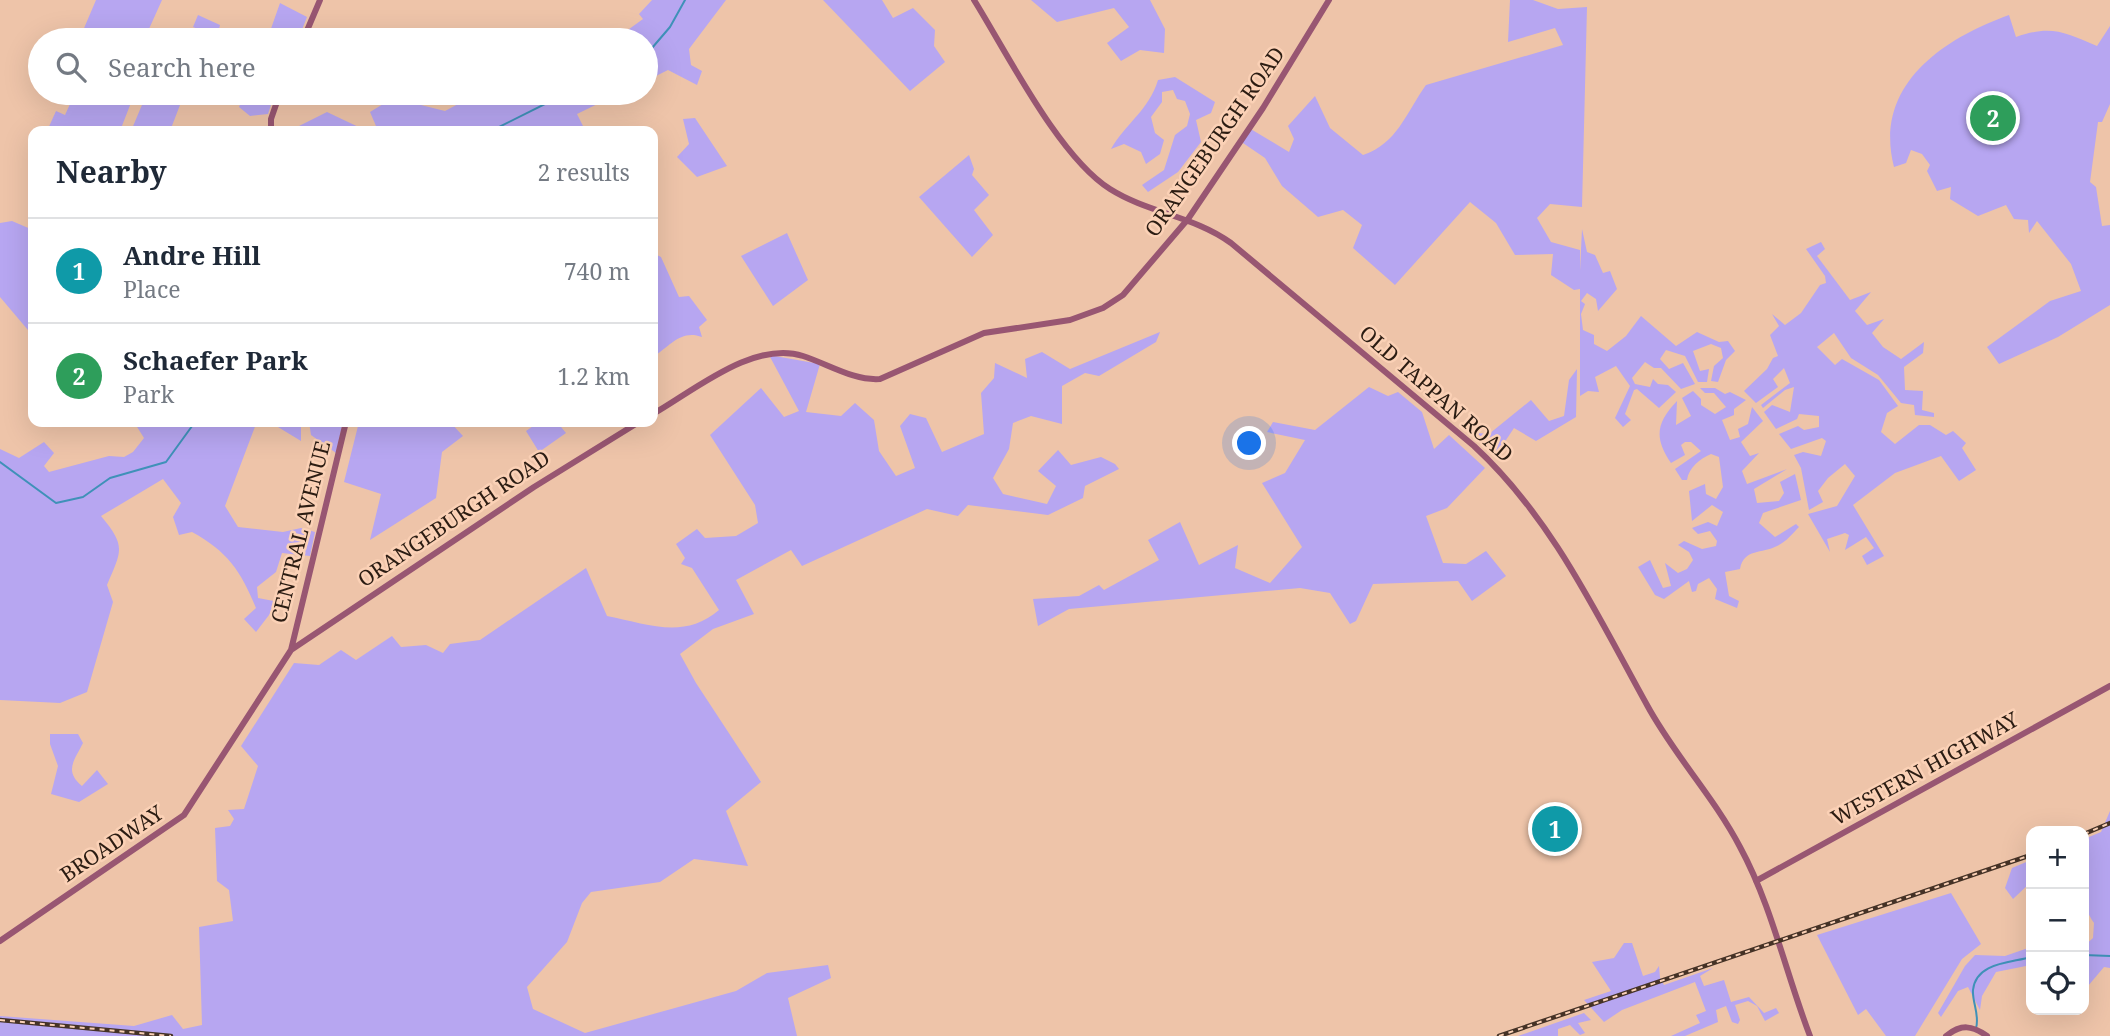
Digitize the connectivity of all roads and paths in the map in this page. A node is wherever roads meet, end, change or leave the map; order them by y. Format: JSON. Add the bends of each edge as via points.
{"nodes":[{"id":1,"x":320,"y":0,"type":"edge"},
{"id":2,"x":974,"y":0,"type":"edge"},
{"id":3,"x":1329,"y":0,"type":"edge"},
{"id":4,"x":308,"y":28,"type":"edge"},
{"id":5,"x":276,"y":105,"type":"edge"},
{"id":6,"x":271,"y":126,"type":"edge"},
{"id":7,"x":1188,"y":219,"type":"junction"},
{"id":8,"x":658,"y":411,"type":"edge"},
{"id":9,"x":345,"y":427,"type":"edge"},
{"id":10,"x":631,"y":427,"type":"edge"},
{"id":11,"x":291,"y":650,"type":"junction"},
{"id":12,"x":2110,"y":686,"type":"edge"},
{"id":13,"x":1756,"y":881,"type":"junction"},
{"id":14,"x":0,"y":942,"type":"edge"},
{"id":15,"x":1810,"y":1036,"type":"edge"},
{"id":16,"x":1946,"y":1036,"type":"edge"},
{"id":17,"x":1987,"y":1036,"type":"edge"}],
"edges":[{"from":1,"to":4,"type":"street"},
{"from":2,"to":7,"type":"street","name":"OLD TAPPAN ROAD","via":[[1081,166],[1122,197]]},
{"from":3,"to":7,"type":"street","name":"ORANGEBURGH ROAD"},
{"from":5,"to":6,"type":"street"},
{"from":7,"to":8,"type":"street","name":"ORANGEBURGH ROAD","via":[[1130,289],[1103,308],[1058,323],[984,333],[880,379],[862,378],[791,353],[754,356]]},
{"from":7,"to":13,"type":"street","name":"OLD TAPPAN ROAD","via":[[1231,243],[1474,446],[1510,482],[1553,537],[1587,592],[1648,708],[1728,825]]},
{"from":9,"to":11,"type":"street","name":"CENTRAL AVENUE"},
{"from":10,"to":11,"type":"street","name":"ORANGEBURGH ROAD","via":[[534,486]]},
{"from":11,"to":14,"type":"street","name":"BROADWAY","via":[[184,816]]},
{"from":12,"to":13,"type":"street","name":"WESTERN HIGHWAY"},
{"from":13,"to":15,"type":"street","name":"OLD TAPPAN ROAD"},
{"from":16,"to":17,"type":"street","via":[[1963,1027]]}]}
